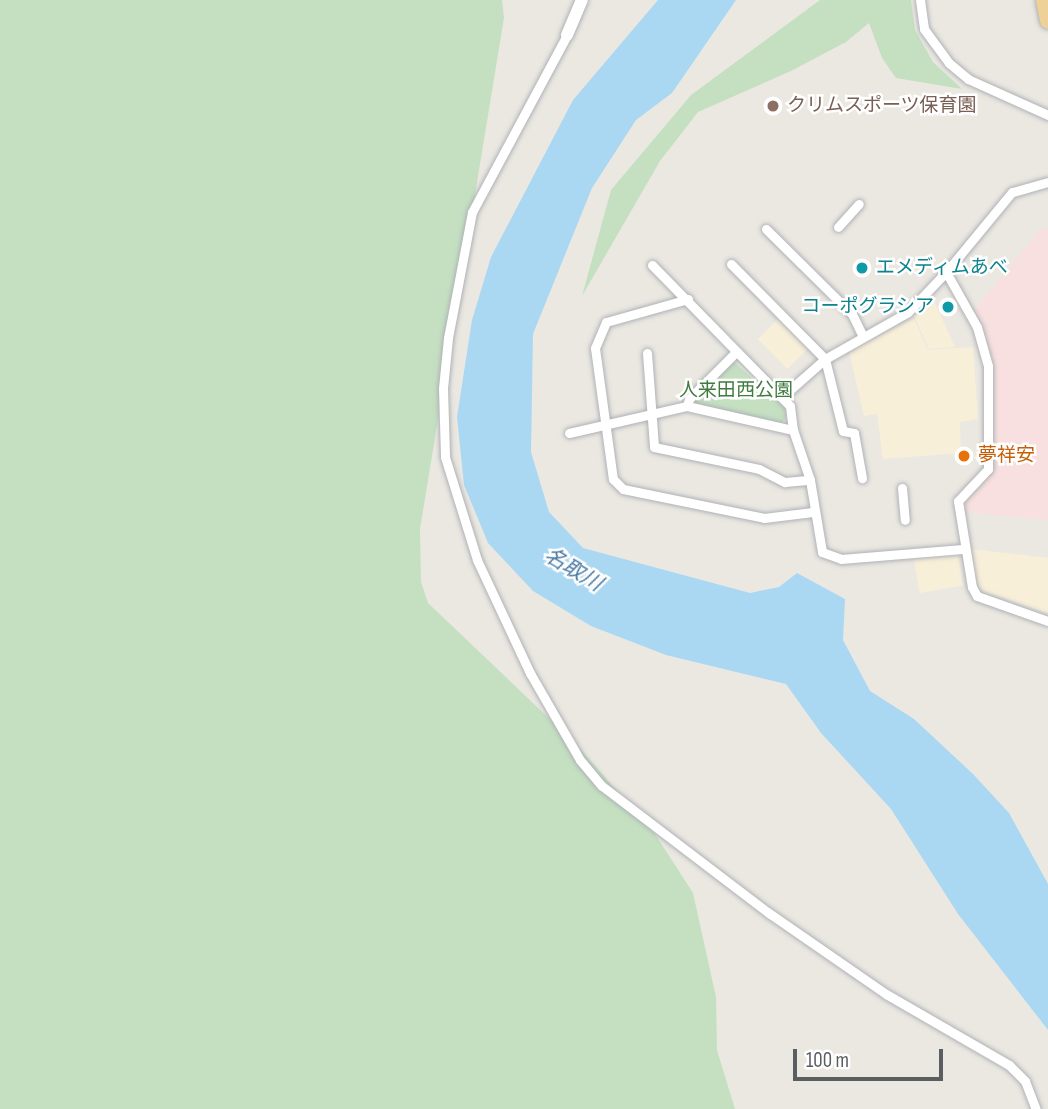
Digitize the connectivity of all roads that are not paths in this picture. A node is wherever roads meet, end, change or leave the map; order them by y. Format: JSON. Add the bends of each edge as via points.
{"nodes":[{"id":1,"x":582,"y":0,"type":"edge"},
{"id":2,"x":920,"y":0,"type":"edge"},
{"id":3,"x":1044,"y":0,"type":"edge"},
{"id":4,"x":1048,"y":21,"type":"edge"},
{"id":5,"x":567,"y":35,"type":"joint"},
{"id":6,"x":1048,"y":115,"type":"edge"},
{"id":7,"x":1048,"y":182,"type":"edge"},
{"id":8,"x":859,"y":204,"type":"dead end"},
{"id":9,"x":838,"y":227,"type":"dead end"},
{"id":10,"x":766,"y":229,"type":"dead end"},
{"id":11,"x":731,"y":264,"type":"dead end"},
{"id":12,"x":652,"y":265,"type":"dead end"},
{"id":13,"x":946,"y":272,"type":"junction"},
{"id":14,"x":688,"y":299,"type":"junction"},
{"id":15,"x":863,"y":337,"type":"junction"},
{"id":16,"x":647,"y":353,"type":"dead end"},
{"id":17,"x":735,"y":353,"type":"junction"},
{"id":18,"x":825,"y":359,"type":"junction"},
{"id":19,"x":783,"y":396,"type":"junction"},
{"id":20,"x":687,"y":406,"type":"junction"},
{"id":21,"x":654,"y":411,"type":"junction"},
{"id":22,"x":606,"y":428,"type":"junction"},
{"id":23,"x":793,"y":430,"type":"junction"},
{"id":24,"x":569,"y":433,"type":"dead end"},
{"id":25,"x":862,"y":478,"type":"dead end"},
{"id":26,"x":810,"y":480,"type":"junction"},
{"id":27,"x":902,"y":488,"type":"dead end"},
{"id":28,"x":813,"y":512,"type":"junction"},
{"id":29,"x":905,"y":520,"type":"dead end"},
{"id":30,"x":963,"y":549,"type":"junction"},
{"id":31,"x":1048,"y":621,"type":"edge"},
{"id":32,"x":1036,"y":1109,"type":"edge"}],
"edges":[{"from":1,"to":5,"type":"street"},
{"from":2,"to":6,"type":"street","via":[[925,29],[949,63],[968,79]]},
{"from":3,"to":4,"type":"highway"},
{"from":5,"to":32,"type":"street","via":[[479,195],[452,315],[443,388],[445,457],[477,560],[530,673],[580,760],[602,786],[769,913],[886,993],[1009,1065],[1025,1080]]},
{"from":7,"to":13,"type":"street","via":[[1012,192]]},
{"from":8,"to":9,"type":"street"},
{"from":10,"to":15,"type":"street","via":[[852,314]]},
{"from":11,"to":18,"type":"street"},
{"from":12,"to":14,"type":"street"},
{"from":13,"to":15,"type":"street","via":[[908,312]]},
{"from":13,"to":30,"type":"street","via":[[977,327],[988,366],[988,469],[958,501]]},
{"from":14,"to":17,"type":"street"},
{"from":14,"to":22,"type":"street","via":[[606,322],[595,348]]},
{"from":15,"to":18,"type":"street"},
{"from":16,"to":21,"type":"street"},
{"from":17,"to":19,"type":"street"},
{"from":17,"to":20,"type":"street"},
{"from":18,"to":19,"type":"street"},
{"from":18,"to":25,"type":"street","via":[[843,431],[853,433]]},
{"from":19,"to":23,"type":"street"},
{"from":20,"to":21,"type":"street"},
{"from":20,"to":23,"type":"street"},
{"from":21,"to":22,"type":"street"},
{"from":21,"to":26,"type":"street","via":[[654,447],[759,469],[785,482]]},
{"from":22,"to":24,"type":"street"},
{"from":22,"to":28,"type":"street","via":[[612,479],[622,489],[764,518]]},
{"from":23,"to":26,"type":"street"},
{"from":26,"to":28,"type":"street"},
{"from":27,"to":29,"type":"street"},
{"from":28,"to":30,"type":"street","via":[[822,552],[830,558]]},
{"from":30,"to":31,"type":"street","via":[[976,596]]}]}
